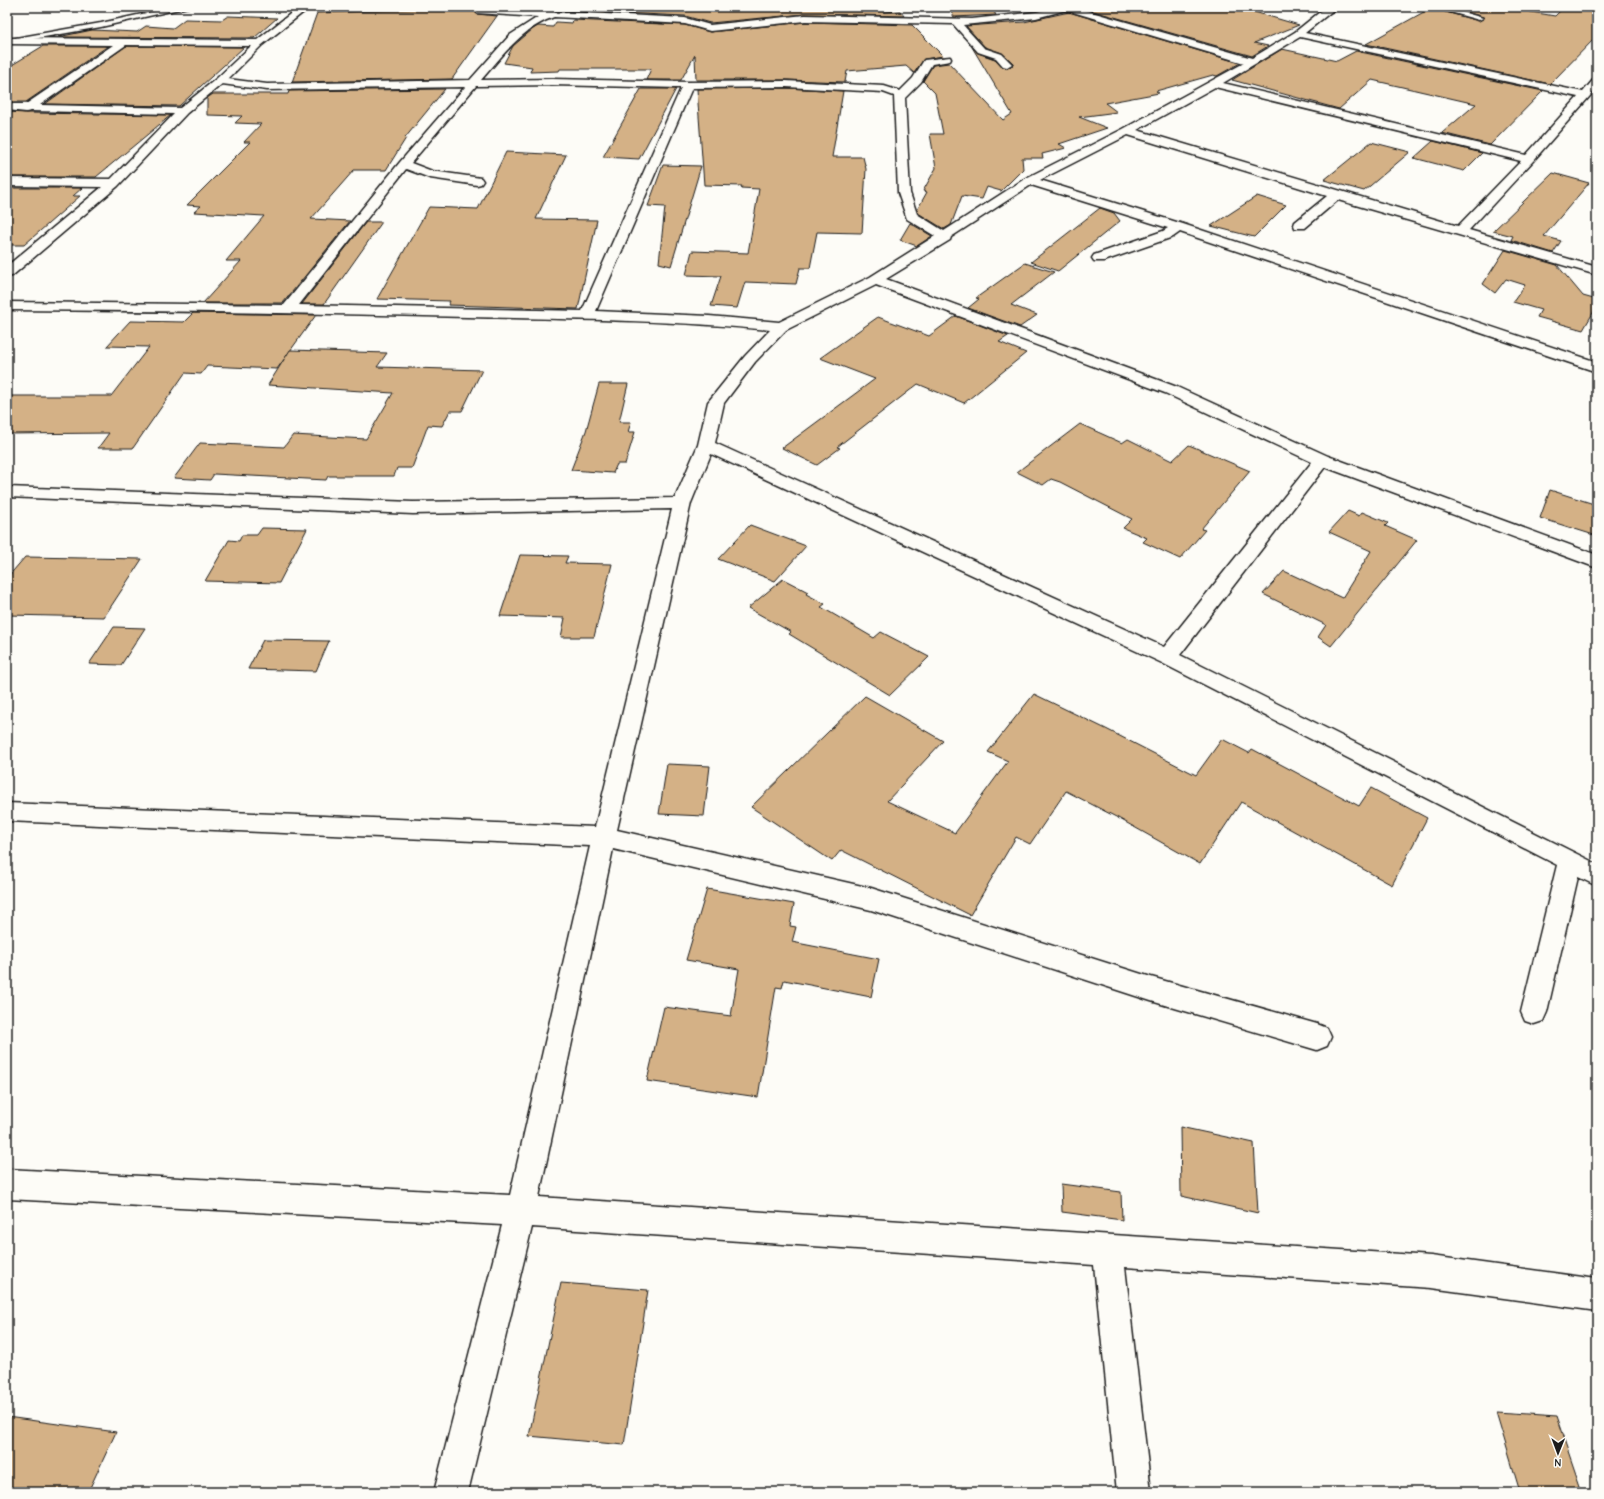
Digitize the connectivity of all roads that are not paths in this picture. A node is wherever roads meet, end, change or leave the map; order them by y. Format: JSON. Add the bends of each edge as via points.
{"nodes":[{"id":1,"x":184,"y":7,"type":"edge"},
{"id":2,"x":305,"y":7,"type":"edge"},
{"id":3,"x":1067,"y":7,"type":"edge"},
{"id":4,"x":1332,"y":7,"type":"edge"},
{"id":5,"x":1436,"y":7,"type":"edge"},
{"id":6,"x":557,"y":10,"type":"edge"},
{"id":7,"x":480,"y":11,"type":"dead end"},
{"id":8,"x":1479,"y":18,"type":"dead end"},
{"id":9,"x":956,"y":22,"type":"junction"},
{"id":10,"x":1298,"y":34,"type":"junction"},
{"id":11,"x":8,"y":41,"type":"edge"},
{"id":12,"x":122,"y":43,"type":"junction"},
{"id":13,"x":259,"y":43,"type":"junction"},
{"id":14,"x":946,"y":59,"type":"dead end"},
{"id":15,"x":1253,"y":62,"type":"junction"},
{"id":16,"x":1006,"y":64,"type":"dead end"},
{"id":17,"x":220,"y":81,"type":"junction"},
{"id":18,"x":1597,"y":82,"type":"edge"},
{"id":19,"x":473,"y":83,"type":"junction"},
{"id":20,"x":1212,"y":83,"type":"junction"},
{"id":21,"x":688,"y":85,"type":"junction"},
{"id":22,"x":1584,"y":95,"type":"junction"},
{"id":23,"x":900,"y":97,"type":"junction"},
{"id":24,"x":7,"y":108,"type":"edge"},
{"id":25,"x":26,"y":108,"type":"junction"},
{"id":26,"x":183,"y":111,"type":"junction"},
{"id":27,"x":1127,"y":131,"type":"junction"},
{"id":28,"x":1529,"y":159,"type":"junction"},
{"id":29,"x":404,"y":164,"type":"junction"},
{"id":30,"x":477,"y":181,"type":"dead end"},
{"id":31,"x":1030,"y":181,"type":"junction"},
{"id":32,"x":7,"y":182,"type":"edge"},
{"id":33,"x":114,"y":183,"type":"junction"},
{"id":34,"x":1336,"y":195,"type":"junction"},
{"id":35,"x":1300,"y":225,"type":"dead end"},
{"id":36,"x":1178,"y":227,"type":"junction"},
{"id":37,"x":1461,"y":231,"type":"junction"},
{"id":38,"x":945,"y":237,"type":"junction"},
{"id":39,"x":1099,"y":258,"type":"dead end"},
{"id":40,"x":1597,"y":270,"type":"edge"},
{"id":41,"x":7,"y":273,"type":"edge"},
{"id":42,"x":875,"y":280,"type":"junction"},
{"id":43,"x":7,"y":306,"type":"edge"},
{"id":44,"x":289,"y":308,"type":"junction"},
{"id":45,"x":587,"y":316,"type":"junction"},
{"id":46,"x":781,"y":327,"type":"junction"},
{"id":47,"x":1597,"y":367,"type":"edge"},
{"id":48,"x":706,"y":445,"type":"junction"},
{"id":49,"x":1322,"y":460,"type":"junction"},
{"id":50,"x":7,"y":492,"type":"edge"},
{"id":51,"x":682,"y":503,"type":"junction"},
{"id":52,"x":1597,"y":562,"type":"edge"},
{"id":53,"x":1167,"y":657,"type":"junction"},
{"id":54,"x":7,"y":812,"type":"edge"},
{"id":55,"x":604,"y":838,"type":"junction"},
{"id":56,"x":1570,"y":860,"type":"junction"},
{"id":57,"x":1597,"y":876,"type":"edge"},
{"id":58,"x":1534,"y":1012,"type":"dead end"},
{"id":59,"x":1317,"y":1037,"type":"dead end"},
{"id":60,"x":7,"y":1184,"type":"edge"},
{"id":61,"x":521,"y":1210,"type":"junction"},
{"id":62,"x":1108,"y":1250,"type":"junction"},
{"id":63,"x":1597,"y":1295,"type":"edge"},
{"id":64,"x":451,"y":1492,"type":"edge"},
{"id":65,"x":1134,"y":1492,"type":"edge"}],
"edges":[{"from":1,"to":11,"type":"lane"},
{"from":2,"to":13,"type":"street"},
{"from":3,"to":9,"type":"street","via":[[1003,20]]},
{"from":3,"to":15,"type":"street"},
{"from":4,"to":10,"type":"street"},
{"from":5,"to":8,"type":"lane"},
{"from":6,"to":7,"type":"street"},
{"from":6,"to":9,"type":"street","via":[[629,19],[686,17],[710,28],[805,18]]},
{"from":6,"to":19,"type":"street","via":[[512,37]]},
{"from":9,"to":16,"type":"street","via":[[982,50],[999,56]]},
{"from":10,"to":15,"type":"street"},
{"from":10,"to":22,"type":"street","via":[[1502,75]]},
{"from":11,"to":12,"type":"street"},
{"from":12,"to":13,"type":"street"},
{"from":12,"to":25,"type":"street"},
{"from":13,"to":17,"type":"street"},
{"from":14,"to":23,"type":"street","via":[[928,62],[917,80]]},
{"from":15,"to":20,"type":"street"},
{"from":17,"to":19,"type":"street","via":[[267,87]]},
{"from":17,"to":26,"type":"street"},
{"from":18,"to":22,"type":"street"},
{"from":19,"to":21,"type":"street"},
{"from":19,"to":29,"type":"street"},
{"from":20,"to":27,"type":"street"},
{"from":20,"to":28,"type":"street"},
{"from":21,"to":23,"type":"street","via":[[794,84],[884,89]]},
{"from":21,"to":45,"type":"street"},
{"from":22,"to":28,"type":"street"},
{"from":23,"to":38,"type":"street","via":[[904,193],[911,216]]},
{"from":24,"to":25,"type":"street"},
{"from":25,"to":26,"type":"street"},
{"from":26,"to":33,"type":"street"},
{"from":27,"to":31,"type":"street"},
{"from":27,"to":34,"type":"street"},
{"from":28,"to":37,"type":"street"},
{"from":29,"to":30,"type":"street","via":[[430,174]]},
{"from":29,"to":44,"type":"street"},
{"from":31,"to":36,"type":"street"},
{"from":31,"to":38,"type":"street"},
{"from":32,"to":33,"type":"street"},
{"from":33,"to":41,"type":"street"},
{"from":34,"to":35,"type":"street"},
{"from":34,"to":37,"type":"street"},
{"from":36,"to":39,"type":"street","via":[[1168,234]]},
{"from":36,"to":47,"type":"street"},
{"from":37,"to":40,"type":"street"},
{"from":38,"to":42,"type":"street"},
{"from":42,"to":46,"type":"street"},
{"from":42,"to":49,"type":"street","via":[[1171,390]]},
{"from":43,"to":44,"type":"street"},
{"from":44,"to":45,"type":"street"},
{"from":45,"to":46,"type":"street","via":[[722,321]]},
{"from":46,"to":48,"type":"street","via":[[750,359],[716,402]]},
{"from":48,"to":51,"type":"street"},
{"from":48,"to":53,"type":"street"},
{"from":49,"to":52,"type":"street"},
{"from":49,"to":53,"type":"street"},
{"from":50,"to":51,"type":"street","via":[[413,508]]},
{"from":51,"to":55,"type":"street"},
{"from":53,"to":56,"type":"street"},
{"from":54,"to":55,"type":"street"},
{"from":55,"to":59,"type":"street","via":[[871,899],[1151,989]]},
{"from":55,"to":61,"type":"street"},
{"from":56,"to":57,"type":"street"},
{"from":56,"to":58,"type":"street"},
{"from":60,"to":61,"type":"street"},
{"from":61,"to":62,"type":"street"},
{"from":61,"to":64,"type":"street"},
{"from":62,"to":63,"type":"street","via":[[1431,1272]]},
{"from":62,"to":65,"type":"street"}]}
